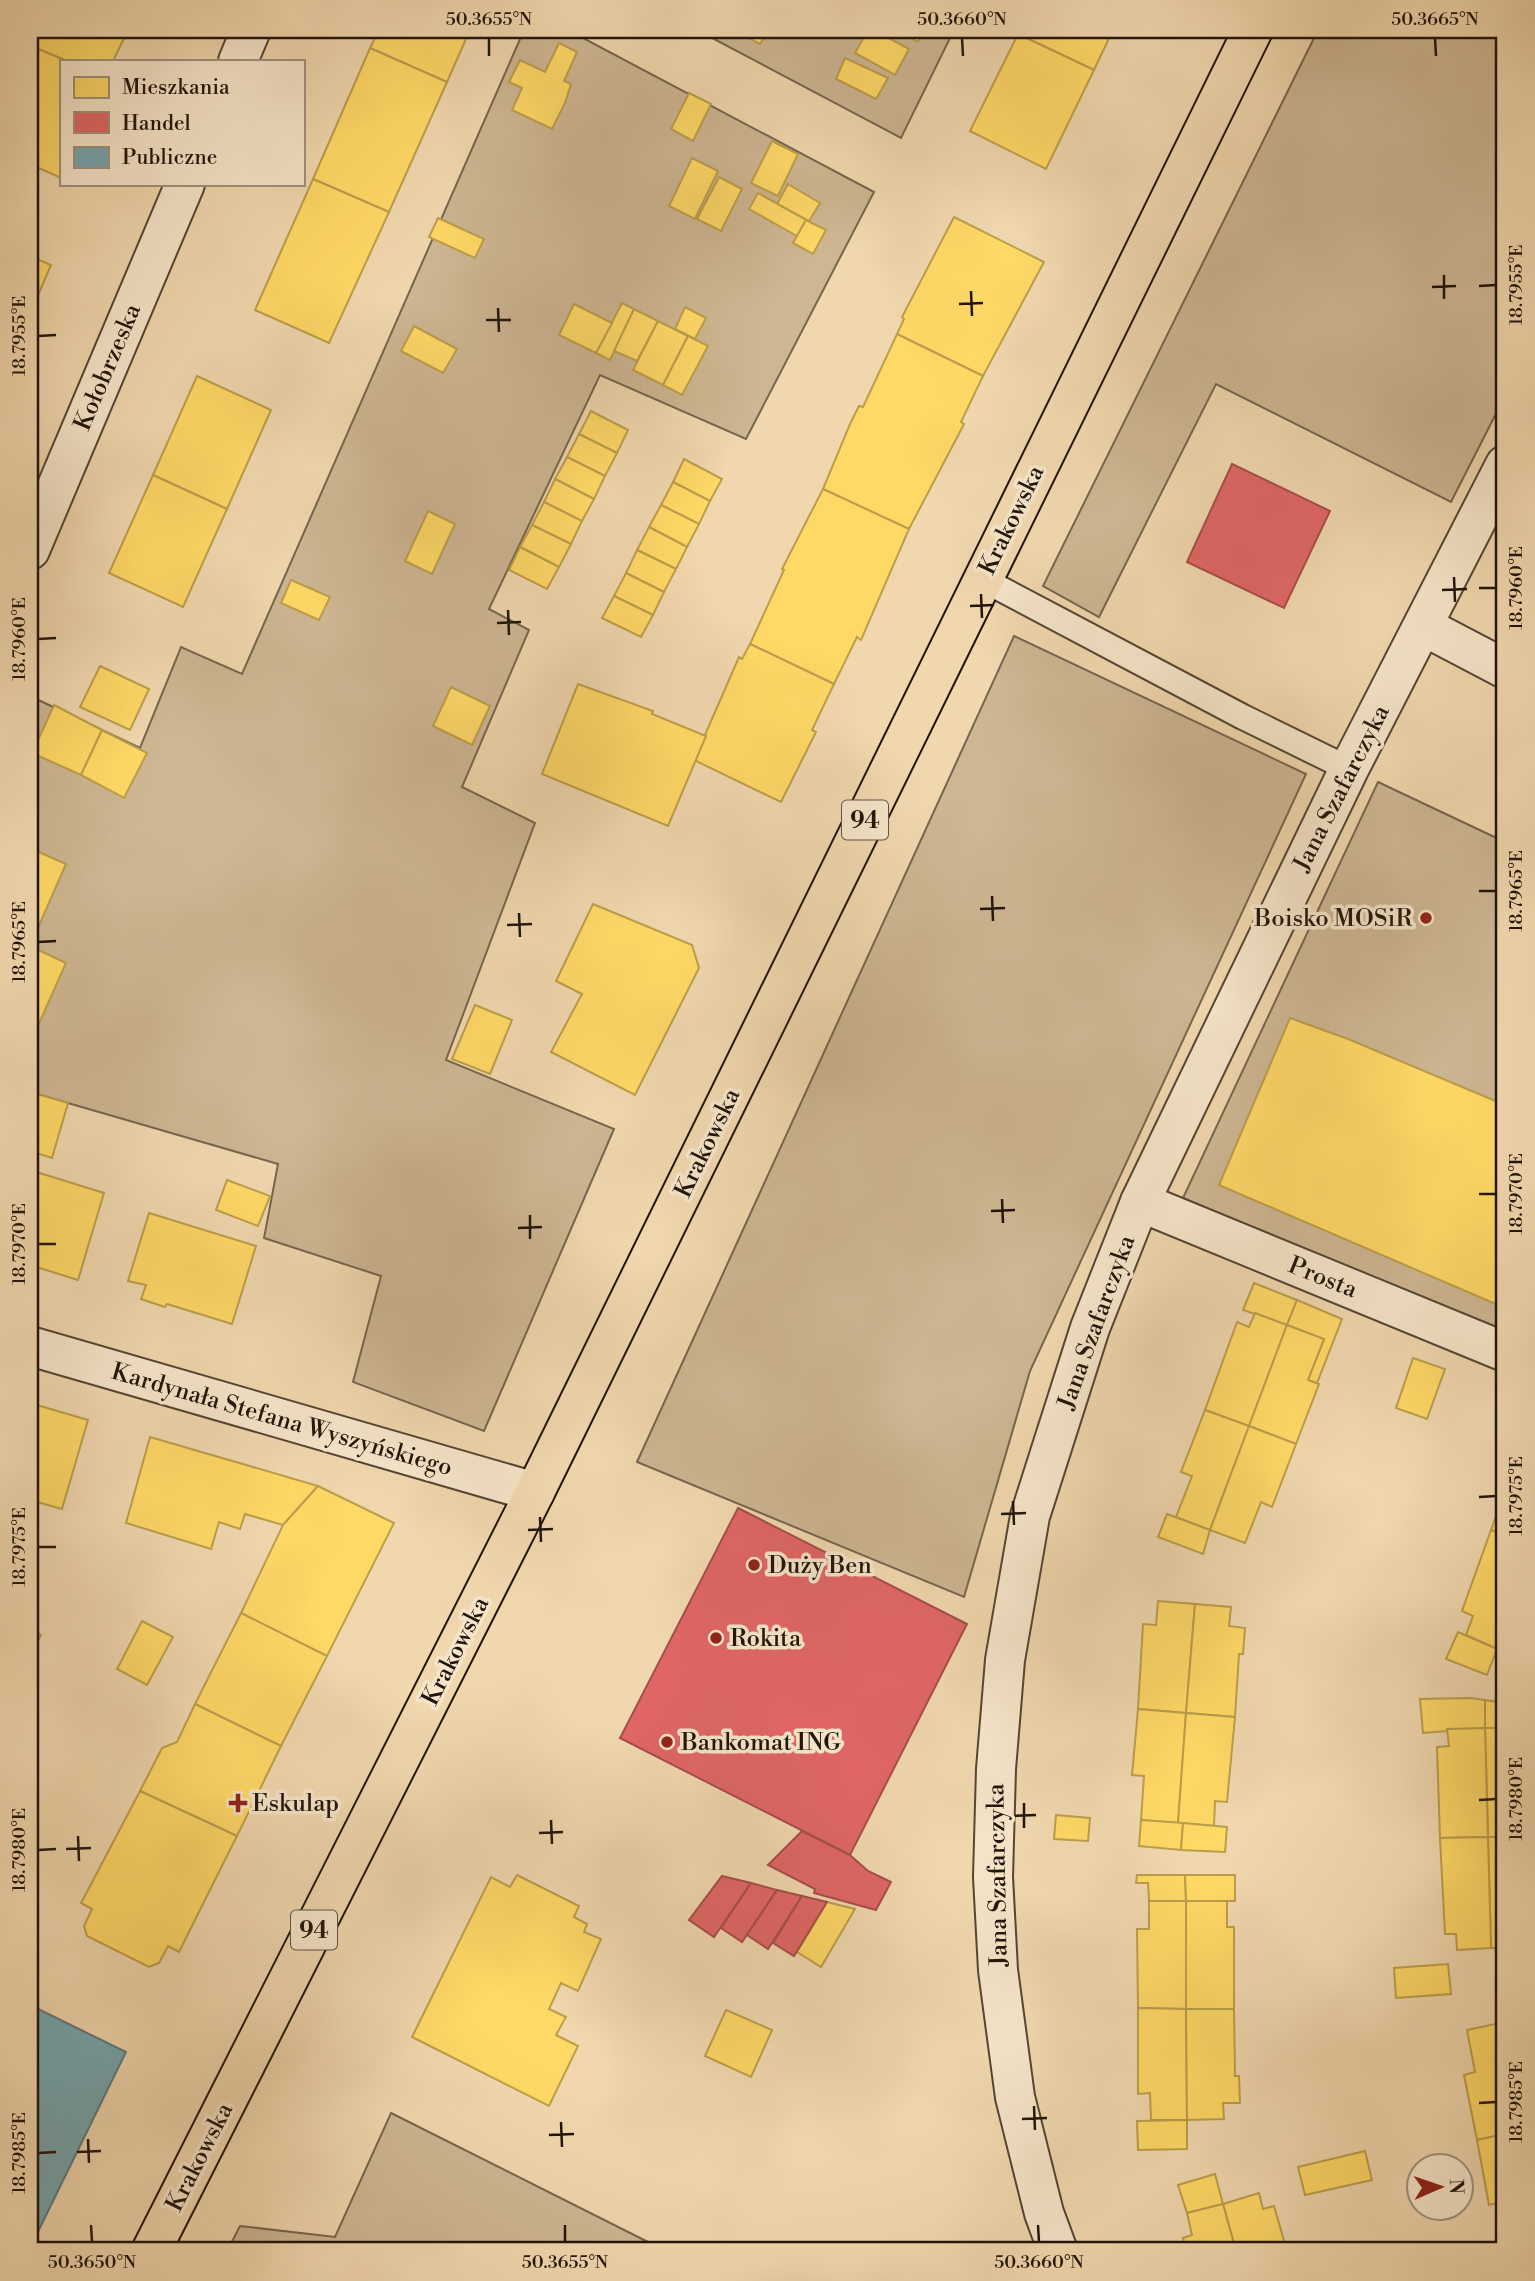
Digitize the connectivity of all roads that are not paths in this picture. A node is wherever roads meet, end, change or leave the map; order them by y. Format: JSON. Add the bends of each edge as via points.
{"nodes":[{"id":1,"x":251,"y":30,"type":"edge"},
{"id":2,"x":1253,"y":30,"type":"edge"},
{"id":3,"x":238,"y":60,"type":"edge"},
{"id":4,"x":185,"y":186,"type":"edge"},
{"id":5,"x":1505,"y":465,"type":"edge"},
{"id":6,"x":30,"y":550,"type":"edge"},
{"id":7,"x":982,"y":579,"type":"junction"},
{"id":8,"x":1423,"y":626,"type":"junction"},
{"id":9,"x":1505,"y":669,"type":"edge"},
{"id":10,"x":1349,"y":769,"type":"junction"},
{"id":11,"x":1140,"y":1202,"type":"junction"},
{"id":12,"x":30,"y":1346,"type":"edge"},
{"id":13,"x":1505,"y":1352,"type":"edge"},
{"id":14,"x":535,"y":1492,"type":"junction"},
{"id":15,"x":151,"y":2251,"type":"edge"},
{"id":16,"x":1058,"y":2251,"type":"edge"}],
"edges":[{"from":1,"to":3,"type":"street"},
{"from":2,"to":7,"type":"main road","name":"Krakowska","number":"94"},
{"from":4,"to":6,"type":"street","name":"Kołobrzeska"},
{"from":5,"to":8,"type":"street","name":"Jana Szafarczyka"},
{"from":7,"to":10,"type":"lane"},
{"from":7,"to":14,"type":"main road","name":"Krakowska","number":"94"},
{"from":8,"to":9,"type":"street"},
{"from":8,"to":10,"type":"street","name":"Jana Szafarczyka"},
{"from":10,"to":11,"type":"street","name":"Jana Szafarczyka"},
{"from":11,"to":13,"type":"street","name":"Prosta"},
{"from":11,"to":16,"type":"street","name":"Jana Szafarczyka","via":[[1090,1328],[1030,1516],[1005,1660],[997,1756],[993,1877],[998,1970],[1015,2097]]},
{"from":12,"to":14,"type":"street","name":"Kardynała Stefana Wyszyńskiego"},
{"from":14,"to":15,"type":"main road","name":"Krakowska","number":"94"}]}
